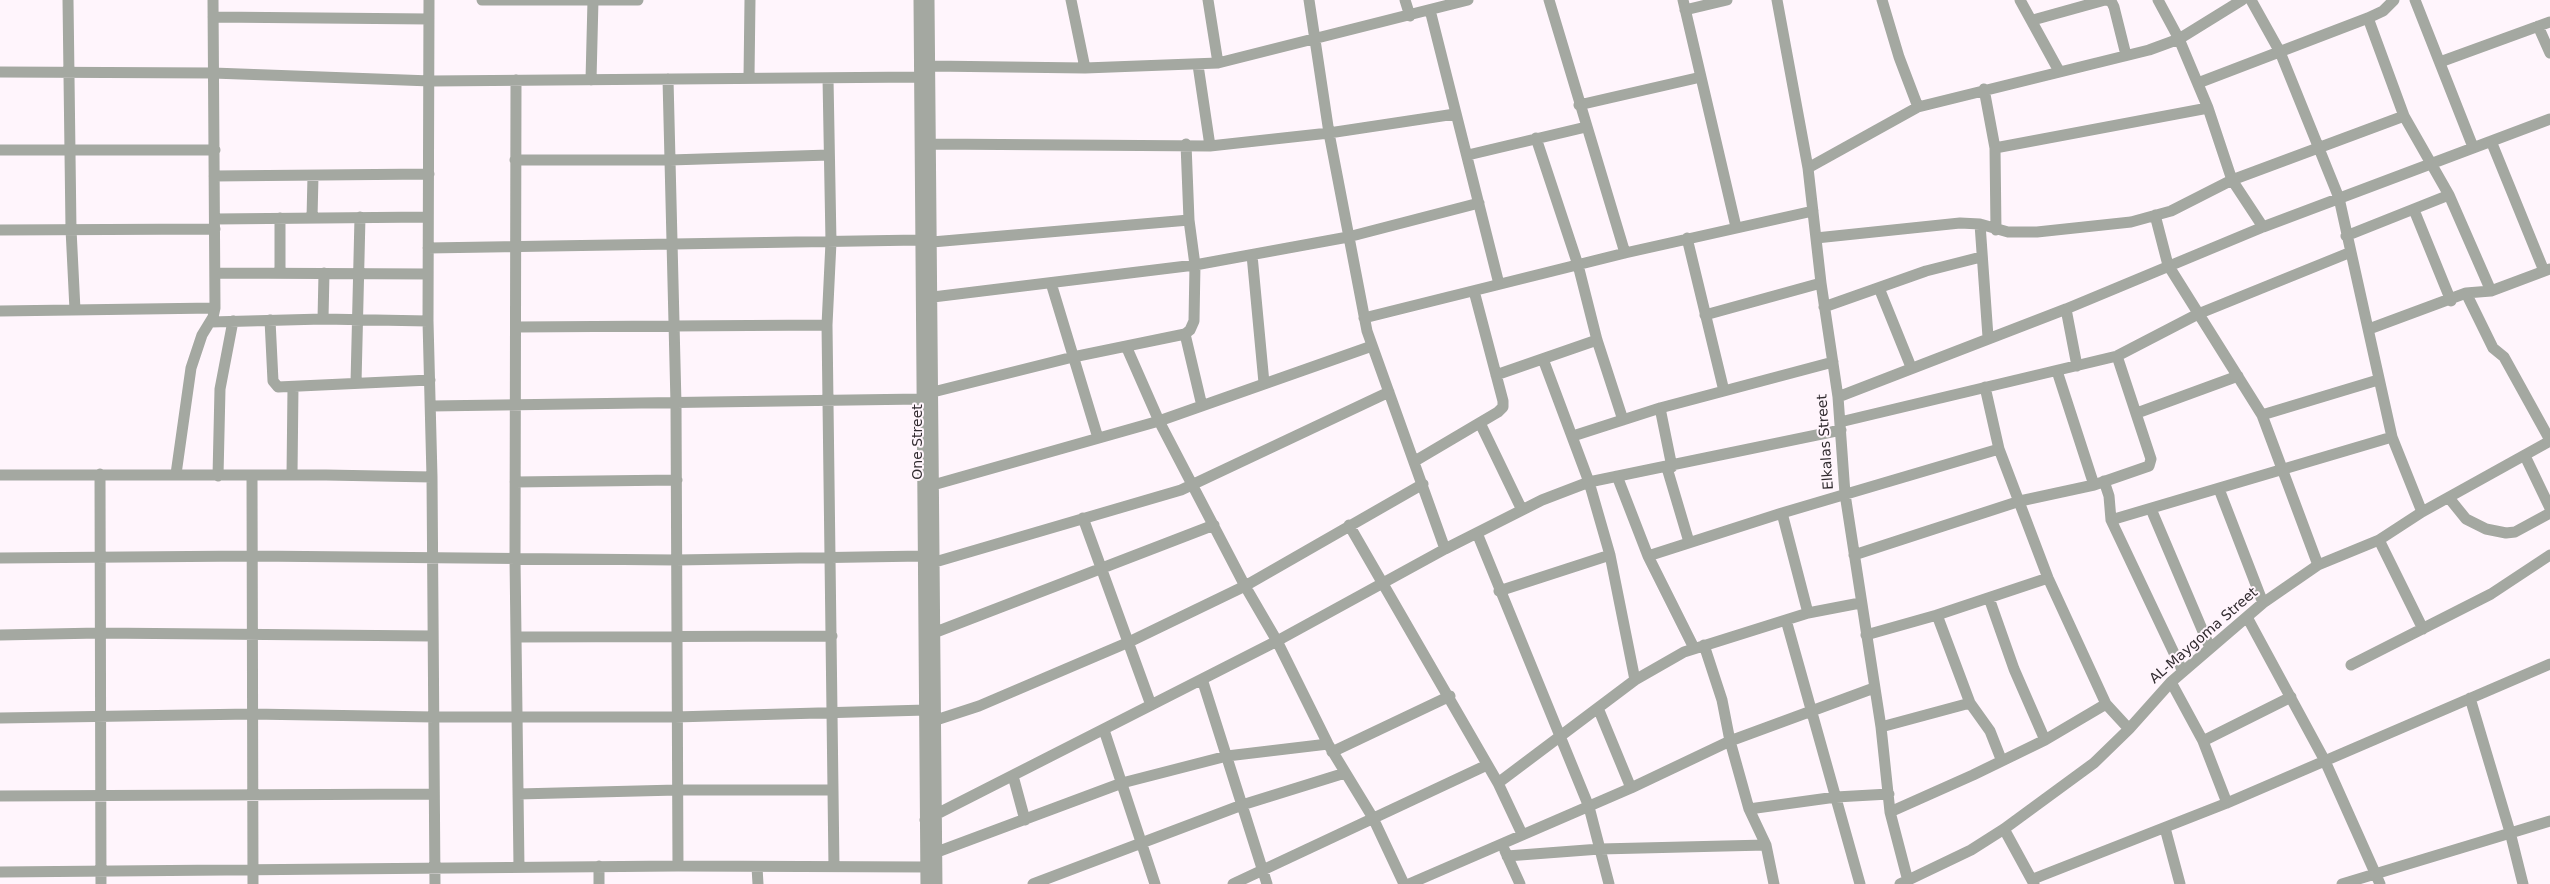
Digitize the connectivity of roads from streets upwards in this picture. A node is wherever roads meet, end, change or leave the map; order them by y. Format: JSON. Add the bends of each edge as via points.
{"nodes":[{"id":1,"x":68,"y":0,"type":"edge"},
{"id":2,"x":212,"y":0,"type":"edge"},
{"id":3,"x":429,"y":0,"type":"edge"},
{"id":4,"x":482,"y":0,"type":"edge"},
{"id":5,"x":593,"y":0,"type":"edge"},
{"id":6,"x":638,"y":0,"type":"edge"},
{"id":7,"x":750,"y":0,"type":"edge"},
{"id":8,"x":919,"y":0,"type":"edge"},
{"id":9,"x":929,"y":0,"type":"edge"},
{"id":10,"x":1072,"y":0,"type":"edge"},
{"id":11,"x":1208,"y":0,"type":"edge"},
{"id":12,"x":1309,"y":0,"type":"edge"},
{"id":13,"x":1405,"y":0,"type":"edge"},
{"id":14,"x":1468,"y":0,"type":"edge"},
{"id":15,"x":1549,"y":0,"type":"edge"},
{"id":16,"x":1727,"y":0,"type":"edge"},
{"id":17,"x":1777,"y":0,"type":"edge"},
{"id":18,"x":1882,"y":0,"type":"edge"},
{"id":19,"x":2020,"y":0,"type":"edge"},
{"id":20,"x":2105,"y":0,"type":"edge"},
{"id":21,"x":2158,"y":0,"type":"edge"},
{"id":22,"x":2251,"y":0,"type":"edge"},
{"id":23,"x":2415,"y":0,"type":"edge"},
{"id":24,"x":2239,"y":1,"type":"edge"},
{"id":25,"x":2391,"y":2,"type":"edge"},
{"id":26,"x":1684,"y":5,"type":"edge"},
{"id":27,"x":1430,"y":10,"type":"junction"},
{"id":28,"x":924,"y":14,"type":"junction"},
{"id":29,"x":1410,"y":16,"type":"junction"},
{"id":30,"x":213,"y":17,"type":"junction"},
{"id":31,"x":2368,"y":18,"type":"junction"},
{"id":32,"x":429,"y":19,"type":"junction"},
{"id":33,"x":2033,"y":20,"type":"junction"},
{"id":34,"x":2550,"y":22,"type":"edge"},
{"id":35,"x":2538,"y":26,"type":"junction"},
{"id":36,"x":1316,"y":39,"type":"junction"},
{"id":37,"x":2179,"y":39,"type":"junction"},
{"id":38,"x":2280,"y":52,"type":"junction"},
{"id":39,"x":2550,"y":53,"type":"edge"},
{"id":40,"x":2126,"y":56,"type":"junction"},
{"id":41,"x":2440,"y":62,"type":"junction"},
{"id":42,"x":1218,"y":63,"type":"junction"},
{"id":43,"x":1198,"y":65,"type":"junction"},
{"id":44,"x":931,"y":66,"type":"junction"},
{"id":45,"x":1085,"y":68,"type":"junction"},
{"id":46,"x":2059,"y":71,"type":"junction"},
{"id":47,"x":0,"y":72,"type":"edge"},
{"id":48,"x":68,"y":73,"type":"junction"},
{"id":49,"x":214,"y":73,"type":"junction"},
{"id":50,"x":749,"y":77,"type":"junction"},
{"id":51,"x":919,"y":77,"type":"junction"},
{"id":52,"x":1701,"y":77,"type":"junction"},
{"id":53,"x":668,"y":78,"type":"junction"},
{"id":54,"x":828,"y":78,"type":"junction"},
{"id":55,"x":516,"y":80,"type":"junction"},
{"id":56,"x":591,"y":80,"type":"junction"},
{"id":57,"x":431,"y":81,"type":"junction"},
{"id":58,"x":2198,"y":83,"type":"junction"},
{"id":59,"x":1984,"y":89,"type":"junction"},
{"id":60,"x":1579,"y":106,"type":"junction"},
{"id":61,"x":1918,"y":107,"type":"junction"},
{"id":62,"x":2208,"y":108,"type":"junction"},
{"id":63,"x":1455,"y":114,"type":"junction"},
{"id":64,"x":2404,"y":116,"type":"junction"},
{"id":65,"x":2550,"y":119,"type":"edge"},
{"id":66,"x":1586,"y":127,"type":"junction"},
{"id":67,"x":1329,"y":134,"type":"junction"},
{"id":68,"x":1536,"y":138,"type":"junction"},
{"id":69,"x":2490,"y":141,"type":"junction"},
{"id":70,"x":931,"y":144,"type":"junction"},
{"id":71,"x":1186,"y":144,"type":"junction"},
{"id":72,"x":1210,"y":146,"type":"junction"},
{"id":73,"x":2473,"y":147,"type":"junction"},
{"id":74,"x":1995,"y":148,"type":"junction"},
{"id":75,"x":2318,"y":148,"type":"junction"},
{"id":76,"x":0,"y":150,"type":"edge"},
{"id":77,"x":70,"y":150,"type":"junction"},
{"id":78,"x":215,"y":150,"type":"junction"},
{"id":79,"x":828,"y":155,"type":"junction"},
{"id":80,"x":1468,"y":156,"type":"junction"},
{"id":81,"x":516,"y":160,"type":"junction"},
{"id":82,"x":670,"y":160,"type":"junction"},
{"id":83,"x":2430,"y":164,"type":"junction"},
{"id":84,"x":1808,"y":168,"type":"junction"},
{"id":85,"x":429,"y":174,"type":"junction"},
{"id":86,"x":214,"y":176,"type":"junction"},
{"id":87,"x":313,"y":176,"type":"junction"},
{"id":88,"x":2232,"y":180,"type":"junction"},
{"id":89,"x":2449,"y":195,"type":"junction"},
{"id":90,"x":2339,"y":198,"type":"junction"},
{"id":91,"x":1479,"y":203,"type":"junction"},
{"id":92,"x":2414,"y":210,"type":"junction"},
{"id":93,"x":1813,"y":211,"type":"junction"},
{"id":94,"x":2155,"y":215,"type":"junction"},
{"id":95,"x":360,"y":217,"type":"junction"},
{"id":96,"x":428,"y":217,"type":"junction"},
{"id":97,"x":280,"y":218,"type":"junction"},
{"id":98,"x":312,"y":218,"type":"junction"},
{"id":99,"x":1189,"y":220,"type":"junction"},
{"id":100,"x":215,"y":224,"type":"junction"},
{"id":101,"x":1980,"y":224,"type":"junction"},
{"id":102,"x":1736,"y":227,"type":"junction"},
{"id":103,"x":2263,"y":227,"type":"junction"},
{"id":104,"x":71,"y":229,"type":"junction"},
{"id":105,"x":0,"y":230,"type":"edge"},
{"id":106,"x":1996,"y":230,"type":"junction"},
{"id":107,"x":2346,"y":236,"type":"junction"},
{"id":108,"x":1348,"y":237,"type":"junction"},
{"id":109,"x":1687,"y":238,"type":"junction"},
{"id":110,"x":1816,"y":238,"type":"junction"},
{"id":111,"x":919,"y":240,"type":"junction"},
{"id":112,"x":831,"y":242,"type":"junction"},
{"id":113,"x":932,"y":242,"type":"junction"},
{"id":114,"x":517,"y":245,"type":"junction"},
{"id":115,"x":671,"y":245,"type":"junction"},
{"id":116,"x":428,"y":248,"type":"junction"},
{"id":117,"x":1626,"y":252,"type":"junction"},
{"id":118,"x":2350,"y":252,"type":"junction"},
{"id":119,"x":1252,"y":255,"type":"junction"},
{"id":120,"x":1981,"y":257,"type":"junction"},
{"id":121,"x":1195,"y":265,"type":"junction"},
{"id":122,"x":1578,"y":265,"type":"junction"},
{"id":123,"x":2168,"y":265,"type":"junction"},
{"id":124,"x":2547,"y":270,"type":"edge"},
{"id":125,"x":215,"y":273,"type":"junction"},
{"id":126,"x":280,"y":273,"type":"junction"},
{"id":127,"x":324,"y":273,"type":"junction"},
{"id":128,"x":359,"y":273,"type":"junction"},
{"id":129,"x":428,"y":274,"type":"junction"},
{"id":130,"x":1821,"y":282,"type":"junction"},
{"id":131,"x":1051,"y":283,"type":"junction"},
{"id":132,"x":1499,"y":284,"type":"junction"},
{"id":133,"x":1879,"y":288,"type":"junction"},
{"id":134,"x":1474,"y":290,"type":"junction"},
{"id":135,"x":2491,"y":291,"type":"junction"},
{"id":136,"x":2466,"y":293,"type":"junction"},
{"id":137,"x":933,"y":297,"type":"junction"},
{"id":138,"x":2451,"y":301,"type":"junction"},
{"id":139,"x":1824,"y":307,"type":"junction"},
{"id":140,"x":215,"y":308,"type":"junction"},
{"id":141,"x":2066,"y":309,"type":"junction"},
{"id":142,"x":75,"y":310,"type":"junction"},
{"id":143,"x":0,"y":311,"type":"edge"},
{"id":144,"x":2198,"y":314,"type":"junction"},
{"id":145,"x":1705,"y":315,"type":"junction"},
{"id":146,"x":1364,"y":318,"type":"junction"},
{"id":147,"x":323,"y":319,"type":"junction"},
{"id":148,"x":358,"y":319,"type":"junction"},
{"id":149,"x":270,"y":320,"type":"junction"},
{"id":150,"x":233,"y":321,"type":"junction"},
{"id":151,"x":428,"y":321,"type":"junction"},
{"id":152,"x":211,"y":322,"type":"junction"},
{"id":153,"x":828,"y":325,"type":"junction"},
{"id":154,"x":517,"y":327,"type":"junction"},
{"id":155,"x":673,"y":328,"type":"junction"},
{"id":156,"x":2369,"y":329,"type":"junction"},
{"id":157,"x":1185,"y":334,"type":"junction"},
{"id":158,"x":1988,"y":338,"type":"junction"},
{"id":159,"x":1597,"y":340,"type":"junction"},
{"id":160,"x":1126,"y":346,"type":"junction"},
{"id":161,"x":1372,"y":346,"type":"junction"},
{"id":162,"x":2118,"y":356,"type":"junction"},
{"id":163,"x":1073,"y":357,"type":"junction"},
{"id":164,"x":1543,"y":359,"type":"junction"},
{"id":165,"x":1833,"y":362,"type":"junction"},
{"id":166,"x":2077,"y":366,"type":"junction"},
{"id":167,"x":1911,"y":367,"type":"junction"},
{"id":168,"x":2058,"y":371,"type":"junction"},
{"id":169,"x":1496,"y":375,"type":"junction"},
{"id":170,"x":2238,"y":376,"type":"junction"},
{"id":171,"x":430,"y":380,"type":"junction"},
{"id":172,"x":2378,"y":380,"type":"junction"},
{"id":173,"x":356,"y":383,"type":"junction"},
{"id":174,"x":1264,"y":383,"type":"junction"},
{"id":175,"x":293,"y":387,"type":"junction"},
{"id":176,"x":1986,"y":387,"type":"junction"},
{"id":177,"x":1724,"y":391,"type":"junction"},
{"id":178,"x":933,"y":392,"type":"junction"},
{"id":179,"x":1389,"y":392,"type":"junction"},
{"id":180,"x":1838,"y":396,"type":"junction"},
{"id":181,"x":921,"y":399,"type":"junction"},
{"id":182,"x":828,"y":402,"type":"junction"},
{"id":183,"x":515,"y":404,"type":"junction"},
{"id":184,"x":676,"y":404,"type":"junction"},
{"id":185,"x":431,"y":406,"type":"junction"},
{"id":186,"x":1202,"y":406,"type":"junction"},
{"id":187,"x":1660,"y":408,"type":"junction"},
{"id":188,"x":2137,"y":413,"type":"junction"},
{"id":189,"x":934,"y":415,"type":"junction"},
{"id":190,"x":922,"y":416,"type":"junction"},
{"id":191,"x":2262,"y":416,"type":"junction"},
{"id":192,"x":1623,"y":420,"type":"junction"},
{"id":193,"x":1159,"y":421,"type":"junction"},
{"id":194,"x":1480,"y":423,"type":"junction"},
{"id":195,"x":1840,"y":426,"type":"junction"},
{"id":196,"x":1573,"y":436,"type":"junction"},
{"id":197,"x":2392,"y":437,"type":"junction"},
{"id":198,"x":1098,"y":438,"type":"junction"},
{"id":199,"x":2550,"y":441,"type":"edge"},
{"id":200,"x":1999,"y":449,"type":"junction"},
{"id":201,"x":2525,"y":456,"type":"junction"},
{"id":202,"x":1415,"y":461,"type":"junction"},
{"id":203,"x":1670,"y":467,"type":"junction"},
{"id":204,"x":2283,"y":469,"type":"junction"},
{"id":205,"x":100,"y":474,"type":"junction"},
{"id":206,"x":176,"y":474,"type":"junction"},
{"id":207,"x":0,"y":475,"type":"edge"},
{"id":208,"x":252,"y":475,"type":"junction"},
{"id":209,"x":292,"y":475,"type":"junction"},
{"id":210,"x":218,"y":476,"type":"junction"},
{"id":211,"x":1617,"y":476,"type":"junction"},
{"id":212,"x":432,"y":477,"type":"junction"},
{"id":213,"x":677,"y":480,"type":"junction"},
{"id":214,"x":515,"y":482,"type":"junction"},
{"id":215,"x":1589,"y":482,"type":"junction"},
{"id":216,"x":2099,"y":483,"type":"junction"},
{"id":217,"x":1423,"y":484,"type":"junction"},
{"id":218,"x":933,"y":485,"type":"junction"},
{"id":219,"x":1193,"y":486,"type":"junction"},
{"id":220,"x":2219,"y":489,"type":"junction"},
{"id":221,"x":1845,"y":494,"type":"junction"},
{"id":222,"x":2448,"y":498,"type":"junction"},
{"id":223,"x":2020,"y":502,"type":"junction"},
{"id":224,"x":2550,"y":508,"type":"edge"},
{"id":225,"x":2151,"y":509,"type":"junction"},
{"id":226,"x":1522,"y":510,"type":"junction"},
{"id":227,"x":2422,"y":512,"type":"junction"},
{"id":228,"x":1782,"y":513,"type":"junction"},
{"id":229,"x":2550,"y":513,"type":"edge"},
{"id":230,"x":1084,"y":518,"type":"junction"},
{"id":231,"x":2110,"y":520,"type":"junction"},
{"id":232,"x":1349,"y":525,"type":"junction"},
{"id":233,"x":1214,"y":526,"type":"junction"},
{"id":234,"x":1477,"y":532,"type":"junction"},
{"id":235,"x":2379,"y":540,"type":"junction"},
{"id":236,"x":1690,"y":542,"type":"junction"},
{"id":237,"x":1445,"y":549,"type":"junction"},
{"id":238,"x":1610,"y":555,"type":"junction"},
{"id":239,"x":1854,"y":555,"type":"junction"},
{"id":240,"x":2550,"y":555,"type":"edge"},
{"id":241,"x":252,"y":556,"type":"junction"},
{"id":242,"x":923,"y":556,"type":"junction"},
{"id":243,"x":1648,"y":556,"type":"junction"},
{"id":244,"x":100,"y":557,"type":"junction"},
{"id":245,"x":0,"y":558,"type":"edge"},
{"id":246,"x":431,"y":558,"type":"junction"},
{"id":247,"x":830,"y":558,"type":"junction"},
{"id":248,"x":515,"y":559,"type":"junction"},
{"id":249,"x":676,"y":560,"type":"junction"},
{"id":250,"x":935,"y":562,"type":"junction"},
{"id":251,"x":2318,"y":565,"type":"junction"},
{"id":252,"x":1103,"y":568,"type":"junction"},
{"id":253,"x":2048,"y":578,"type":"junction"},
{"id":254,"x":1383,"y":582,"type":"junction"},
{"id":255,"x":1245,"y":586,"type":"junction"},
{"id":256,"x":1499,"y":591,"type":"junction"},
{"id":257,"x":1989,"y":598,"type":"junction"},
{"id":258,"x":1860,"y":603,"type":"junction"},
{"id":259,"x":2263,"y":604,"type":"junction"},
{"id":260,"x":1808,"y":613,"type":"junction"},
{"id":261,"x":1937,"y":615,"type":"junction"},
{"id":262,"x":2247,"y":617,"type":"junction"},
{"id":263,"x":1786,"y":620,"type":"junction"},
{"id":264,"x":2423,"y":629,"type":"junction"},
{"id":265,"x":936,"y":632,"type":"junction"},
{"id":266,"x":99,"y":633,"type":"junction"},
{"id":267,"x":253,"y":634,"type":"junction"},
{"id":268,"x":0,"y":635,"type":"edge"},
{"id":269,"x":1866,"y":635,"type":"junction"},
{"id":270,"x":432,"y":636,"type":"junction"},
{"id":271,"x":676,"y":636,"type":"junction"},
{"id":272,"x":832,"y":636,"type":"junction"},
{"id":273,"x":517,"y":637,"type":"junction"},
{"id":274,"x":1276,"y":641,"type":"junction"},
{"id":275,"x":1130,"y":642,"type":"junction"},
{"id":276,"x":1699,"y":646,"type":"junction"},
{"id":277,"x":2210,"y":648,"type":"junction"},
{"id":278,"x":2351,"y":664,"type":"dead end"},
{"id":279,"x":2550,"y":664,"type":"edge"},
{"id":280,"x":2183,"y":672,"type":"junction"},
{"id":281,"x":1202,"y":679,"type":"junction"},
{"id":282,"x":1635,"y":680,"type":"junction"},
{"id":283,"x":2171,"y":682,"type":"junction"},
{"id":284,"x":1874,"y":688,"type":"junction"},
{"id":285,"x":1450,"y":696,"type":"junction"},
{"id":286,"x":2291,"y":697,"type":"junction"},
{"id":287,"x":2470,"y":698,"type":"junction"},
{"id":288,"x":1970,"y":703,"type":"junction"},
{"id":289,"x":2106,"y":704,"type":"junction"},
{"id":290,"x":1150,"y":705,"type":"junction"},
{"id":291,"x":1598,"y":708,"type":"junction"},
{"id":292,"x":1811,"y":709,"type":"junction"},
{"id":293,"x":926,"y":710,"type":"junction"},
{"id":294,"x":832,"y":712,"type":"junction"},
{"id":295,"x":251,"y":714,"type":"junction"},
{"id":296,"x":99,"y":717,"type":"junction"},
{"id":297,"x":434,"y":717,"type":"junction"},
{"id":298,"x":518,"y":717,"type":"junction"},
{"id":299,"x":676,"y":717,"type":"junction"},
{"id":300,"x":0,"y":718,"type":"edge"},
{"id":301,"x":936,"y":720,"type":"junction"},
{"id":302,"x":1881,"y":727,"type":"junction"},
{"id":303,"x":2130,"y":729,"type":"junction"},
{"id":304,"x":1104,"y":730,"type":"junction"},
{"id":305,"x":1562,"y":737,"type":"junction"},
{"id":306,"x":2044,"y":740,"type":"junction"},
{"id":307,"x":2204,"y":740,"type":"junction"},
{"id":308,"x":1730,"y":741,"type":"junction"},
{"id":309,"x":1330,"y":748,"type":"junction"},
{"id":310,"x":1227,"y":756,"type":"junction"},
{"id":311,"x":2001,"y":759,"type":"junction"},
{"id":312,"x":2325,"y":761,"type":"junction"},
{"id":313,"x":1488,"y":765,"type":"junction"},
{"id":314,"x":1345,"y":773,"type":"junction"},
{"id":315,"x":1013,"y":776,"type":"junction"},
{"id":316,"x":1122,"y":783,"type":"junction"},
{"id":317,"x":1498,"y":783,"type":"junction"},
{"id":318,"x":1631,"y":788,"type":"junction"},
{"id":319,"x":677,"y":790,"type":"junction"},
{"id":320,"x":832,"y":790,"type":"junction"},
{"id":321,"x":251,"y":793,"type":"junction"},
{"id":322,"x":100,"y":794,"type":"junction"},
{"id":323,"x":434,"y":794,"type":"junction"},
{"id":324,"x":518,"y":794,"type":"junction"},
{"id":325,"x":1889,"y":794,"type":"junction"},
{"id":326,"x":0,"y":796,"type":"edge"},
{"id":327,"x":1836,"y":797,"type":"junction"},
{"id":328,"x":2227,"y":803,"type":"junction"},
{"id":329,"x":1242,"y":805,"type":"junction"},
{"id":330,"x":1590,"y":807,"type":"junction"},
{"id":331,"x":1749,"y":809,"type":"junction"},
{"id":332,"x":1890,"y":812,"type":"junction"},
{"id":333,"x":937,"y":815,"type":"junction"},
{"id":334,"x":1373,"y":818,"type":"junction"},
{"id":335,"x":926,"y":820,"type":"junction"},
{"id":336,"x":1025,"y":820,"type":"junction"},
{"id":337,"x":2550,"y":821,"type":"edge"},
{"id":338,"x":2165,"y":828,"type":"junction"},
{"id":339,"x":2004,"y":829,"type":"junction"},
{"id":340,"x":2510,"y":832,"type":"junction"},
{"id":341,"x":1524,"y":833,"type":"junction"},
{"id":342,"x":1142,"y":842,"type":"junction"},
{"id":343,"x":1502,"y":843,"type":"junction"},
{"id":344,"x":1766,"y":845,"type":"junction"},
{"id":345,"x":1600,"y":849,"type":"junction"},
{"id":346,"x":937,"y":852,"type":"junction"},
{"id":347,"x":1533,"y":854,"type":"junction"},
{"id":348,"x":1507,"y":856,"type":"junction"},
{"id":349,"x":599,"y":866,"type":"junction"},
{"id":350,"x":678,"y":866,"type":"junction"},
{"id":351,"x":834,"y":866,"type":"junction"},
{"id":352,"x":757,"y":867,"type":"junction"},
{"id":353,"x":926,"y":867,"type":"junction"},
{"id":354,"x":519,"y":868,"type":"junction"},
{"id":355,"x":435,"y":869,"type":"junction"},
{"id":356,"x":253,"y":870,"type":"junction"},
{"id":357,"x":1262,"y":870,"type":"junction"},
{"id":358,"x":101,"y":871,"type":"junction"},
{"id":359,"x":0,"y":872,"type":"edge"},
{"id":360,"x":2378,"y":879,"type":"edge"},
{"id":361,"x":2033,"y":881,"type":"edge"},
{"id":362,"x":1904,"y":882,"type":"edge"},
{"id":363,"x":100,"y":884,"type":"edge"},
{"id":364,"x":253,"y":884,"type":"edge"},
{"id":365,"x":435,"y":884,"type":"edge"},
{"id":366,"x":599,"y":884,"type":"edge"},
{"id":367,"x":758,"y":884,"type":"edge"},
{"id":368,"x":926,"y":884,"type":"edge"},
{"id":369,"x":937,"y":884,"type":"edge"},
{"id":370,"x":1033,"y":884,"type":"edge"},
{"id":371,"x":1155,"y":884,"type":"edge"},
{"id":372,"x":1233,"y":884,"type":"edge"},
{"id":373,"x":1267,"y":884,"type":"edge"},
{"id":374,"x":1404,"y":884,"type":"edge"},
{"id":375,"x":1409,"y":884,"type":"edge"},
{"id":376,"x":1520,"y":884,"type":"edge"},
{"id":377,"x":1609,"y":884,"type":"edge"},
{"id":378,"x":1774,"y":884,"type":"edge"},
{"id":379,"x":1860,"y":884,"type":"edge"},
{"id":380,"x":2180,"y":884,"type":"edge"},
{"id":381,"x":2342,"y":884,"type":"edge"},
{"id":382,"x":2523,"y":884,"type":"edge"}],
"edges":[{"from":1,"to":48,"type":"street"},
{"from":2,"to":30,"type":"street"},
{"from":3,"to":32,"type":"street"},
{"from":4,"to":5,"type":"street"},
{"from":5,"to":6,"type":"street"},
{"from":5,"to":56,"type":"street"},
{"from":7,"to":50,"type":"street"},
{"from":8,"to":28,"type":"street","name":"One Street"},
{"from":9,"to":28,"type":"street","name":"One Street"},
{"from":10,"to":45,"type":"street"},
{"from":11,"to":42,"type":"street"},
{"from":12,"to":36,"type":"street"},
{"from":13,"to":29,"type":"street"},
{"from":14,"to":27,"type":"street"},
{"from":15,"to":60,"type":"street"},
{"from":16,"to":26,"type":"street"},
{"from":17,"to":84,"type":"street","name":"Elkalas Street"},
{"from":18,"to":61,"type":"street"},
{"from":19,"to":33,"type":"street"},
{"from":20,"to":33,"type":"street"},
{"from":20,"to":40,"type":"street","via":[[2114,6]]},
{"from":21,"to":37,"type":"street"},
{"from":22,"to":38,"type":"street"},
{"from":23,"to":41,"type":"street"},
{"from":24,"to":37,"type":"street"},
{"from":25,"to":31,"type":"street"},
{"from":26,"to":52,"type":"street"},
{"from":27,"to":29,"type":"street"},
{"from":27,"to":63,"type":"street"},
{"from":28,"to":44,"type":"street","name":"One Street"},
{"from":28,"to":51,"type":"street","name":"One Street"},
{"from":29,"to":36,"type":"street"},
{"from":30,"to":32,"type":"street"},
{"from":30,"to":49,"type":"street"},
{"from":31,"to":38,"type":"street"},
{"from":31,"to":64,"type":"street"},
{"from":32,"to":57,"type":"street"},
{"from":33,"to":46,"type":"street"},
{"from":34,"to":35,"type":"street"},
{"from":35,"to":39,"type":"street"},
{"from":35,"to":41,"type":"street"},
{"from":36,"to":42,"type":"street"},
{"from":36,"to":67,"type":"street"},
{"from":37,"to":40,"type":"street"},
{"from":37,"to":58,"type":"street"},
{"from":38,"to":58,"type":"street"},
{"from":38,"to":75,"type":"street"},
{"from":40,"to":46,"type":"street"},
{"from":41,"to":73,"type":"street"},
{"from":42,"to":43,"type":"street"},
{"from":43,"to":45,"type":"street"},
{"from":43,"to":72,"type":"street"},
{"from":44,"to":45,"type":"street"},
{"from":44,"to":70,"type":"street","name":"One Street"},
{"from":46,"to":59,"type":"street"},
{"from":47,"to":48,"type":"street"},
{"from":48,"to":49,"type":"street"},
{"from":48,"to":77,"type":"street"},
{"from":49,"to":57,"type":"street"},
{"from":49,"to":78,"type":"street"},
{"from":50,"to":53,"type":"street"},
{"from":50,"to":54,"type":"street"},
{"from":51,"to":54,"type":"street"},
{"from":51,"to":111,"type":"street","name":"One Street"},
{"from":52,"to":60,"type":"street"},
{"from":52,"to":102,"type":"street"},
{"from":53,"to":56,"type":"street"},
{"from":53,"to":82,"type":"street"},
{"from":54,"to":79,"type":"street"},
{"from":55,"to":56,"type":"street"},
{"from":55,"to":57,"type":"street"},
{"from":55,"to":81,"type":"street"},
{"from":57,"to":85,"type":"street"},
{"from":58,"to":62,"type":"street"},
{"from":59,"to":61,"type":"street"},
{"from":59,"to":74,"type":"street"},
{"from":60,"to":66,"type":"street"},
{"from":61,"to":84,"type":"street"},
{"from":62,"to":74,"type":"street"},
{"from":62,"to":88,"type":"street"},
{"from":63,"to":67,"type":"street"},
{"from":63,"to":80,"type":"street"},
{"from":64,"to":75,"type":"street"},
{"from":64,"to":83,"type":"street"},
{"from":65,"to":69,"type":"street"},
{"from":66,"to":68,"type":"street"},
{"from":66,"to":117,"type":"street"},
{"from":67,"to":72,"type":"street"},
{"from":67,"to":108,"type":"street"},
{"from":68,"to":80,"type":"street"},
{"from":68,"to":122,"type":"street"},
{"from":69,"to":73,"type":"street"},
{"from":69,"to":124,"type":"street"},
{"from":70,"to":71,"type":"street"},
{"from":70,"to":113,"type":"street","name":"One Street"},
{"from":71,"to":72,"type":"street"},
{"from":71,"to":99,"type":"street"},
{"from":73,"to":83,"type":"street"},
{"from":74,"to":106,"type":"street"},
{"from":75,"to":88,"type":"street"},
{"from":75,"to":90,"type":"street"},
{"from":76,"to":77,"type":"street"},
{"from":77,"to":78,"type":"street"},
{"from":77,"to":104,"type":"street"},
{"from":78,"to":86,"type":"street"},
{"from":79,"to":82,"type":"street"},
{"from":79,"to":112,"type":"street"},
{"from":80,"to":91,"type":"street"},
{"from":81,"to":82,"type":"street"},
{"from":81,"to":114,"type":"street"},
{"from":82,"to":115,"type":"street"},
{"from":83,"to":89,"type":"street"},
{"from":83,"to":90,"type":"street"},
{"from":84,"to":93,"type":"street","name":"Elkalas Street"},
{"from":85,"to":87,"type":"street"},
{"from":85,"to":96,"type":"street"},
{"from":86,"to":87,"type":"street"},
{"from":86,"to":100,"type":"street"},
{"from":87,"to":98,"type":"street"},
{"from":88,"to":94,"type":"street","via":[[2170,211]]},
{"from":88,"to":103,"type":"street"},
{"from":89,"to":92,"type":"street"},
{"from":89,"to":135,"type":"street"},
{"from":90,"to":103,"type":"street"},
{"from":90,"to":107,"type":"street"},
{"from":91,"to":108,"type":"street"},
{"from":91,"to":132,"type":"street"},
{"from":92,"to":107,"type":"street"},
{"from":92,"to":138,"type":"street"},
{"from":93,"to":102,"type":"street"},
{"from":93,"to":110,"type":"street","name":"Elkalas Street"},
{"from":94,"to":106,"type":"street","via":[[2131,222],[2065,231]]},
{"from":94,"to":123,"type":"street"},
{"from":95,"to":96,"type":"street"},
{"from":95,"to":98,"type":"street"},
{"from":95,"to":128,"type":"street"},
{"from":96,"to":116,"type":"street"},
{"from":97,"to":98,"type":"street"},
{"from":97,"to":100,"type":"street"},
{"from":97,"to":126,"type":"street"},
{"from":99,"to":113,"type":"street"},
{"from":99,"to":121,"type":"street"},
{"from":100,"to":104,"type":"street"},
{"from":100,"to":125,"type":"street"},
{"from":101,"to":106,"type":"street"},
{"from":101,"to":110,"type":"street","via":[[1960,223]]},
{"from":101,"to":120,"type":"street"},
{"from":102,"to":109,"type":"street"},
{"from":103,"to":123,"type":"street"},
{"from":104,"to":105,"type":"street"},
{"from":104,"to":142,"type":"street"},
{"from":107,"to":118,"type":"street"},
{"from":108,"to":119,"type":"street"},
{"from":108,"to":146,"type":"street"},
{"from":109,"to":117,"type":"street"},
{"from":109,"to":145,"type":"street"},
{"from":110,"to":130,"type":"street","name":"Elkalas Street"},
{"from":111,"to":112,"type":"street"},
{"from":111,"to":181,"type":"street","name":"One Street"},
{"from":112,"to":115,"type":"street"},
{"from":112,"to":153,"type":"street"},
{"from":113,"to":137,"type":"street","name":"One Street"},
{"from":114,"to":115,"type":"street"},
{"from":114,"to":116,"type":"street"},
{"from":114,"to":154,"type":"street"},
{"from":115,"to":155,"type":"street"},
{"from":116,"to":129,"type":"street"},
{"from":117,"to":122,"type":"street"},
{"from":118,"to":144,"type":"street"},
{"from":118,"to":156,"type":"street"},
{"from":119,"to":121,"type":"street"},
{"from":119,"to":174,"type":"street"},
{"from":120,"to":133,"type":"street"},
{"from":120,"to":158,"type":"street"},
{"from":121,"to":131,"type":"street"},
{"from":121,"to":157,"type":"street","via":[[1194,321]]},
{"from":122,"to":132,"type":"street"},
{"from":122,"to":159,"type":"street"},
{"from":123,"to":141,"type":"street"},
{"from":123,"to":144,"type":"street"},
{"from":124,"to":135,"type":"street"},
{"from":125,"to":126,"type":"street"},
{"from":125,"to":140,"type":"street"},
{"from":126,"to":127,"type":"street"},
{"from":127,"to":128,"type":"street"},
{"from":127,"to":147,"type":"street"},
{"from":128,"to":129,"type":"street"},
{"from":128,"to":148,"type":"street"},
{"from":129,"to":151,"type":"street"},
{"from":130,"to":139,"type":"street","name":"Elkalas Street"},
{"from":130,"to":145,"type":"street"},
{"from":131,"to":137,"type":"street"},
{"from":131,"to":163,"type":"street"},
{"from":132,"to":134,"type":"street"},
{"from":133,"to":139,"type":"street"},
{"from":133,"to":167,"type":"street"},
{"from":134,"to":146,"type":"street"},
{"from":134,"to":169,"type":"street"},
{"from":135,"to":136,"type":"street"},
{"from":136,"to":138,"type":"street"},
{"from":136,"to":199,"type":"street","via":[[2492,348],[2504,357]]},
{"from":137,"to":178,"type":"street","name":"One Street"},
{"from":138,"to":156,"type":"street"},
{"from":139,"to":165,"type":"street","name":"Elkalas Street"},
{"from":140,"to":142,"type":"street"},
{"from":140,"to":152,"type":"street"},
{"from":141,"to":158,"type":"street"},
{"from":141,"to":166,"type":"street"},
{"from":142,"to":143,"type":"street"},
{"from":144,"to":162,"type":"street"},
{"from":144,"to":170,"type":"street"},
{"from":145,"to":177,"type":"street"},
{"from":146,"to":161,"type":"street"},
{"from":147,"to":148,"type":"street"},
{"from":147,"to":149,"type":"street"},
{"from":148,"to":151,"type":"street"},
{"from":148,"to":173,"type":"street"},
{"from":149,"to":150,"type":"street"},
{"from":149,"to":175,"type":"street","via":[[274,385]]},
{"from":150,"to":152,"type":"street"},
{"from":150,"to":210,"type":"street","via":[[220,389]]},
{"from":151,"to":171,"type":"street"},
{"from":152,"to":206,"type":"street","via":[[202,335],[191,368]]},
{"from":153,"to":155,"type":"street"},
{"from":153,"to":182,"type":"street"},
{"from":154,"to":155,"type":"street"},
{"from":154,"to":183,"type":"street"},
{"from":155,"to":184,"type":"street"},
{"from":156,"to":172,"type":"street"},
{"from":157,"to":160,"type":"street"},
{"from":157,"to":186,"type":"street"},
{"from":158,"to":167,"type":"street"},
{"from":159,"to":164,"type":"street"},
{"from":159,"to":192,"type":"street"},
{"from":160,"to":163,"type":"street"},
{"from":160,"to":193,"type":"street"},
{"from":161,"to":174,"type":"street"},
{"from":161,"to":179,"type":"street"},
{"from":162,"to":166,"type":"street"},
{"from":162,"to":188,"type":"street"},
{"from":163,"to":178,"type":"street"},
{"from":163,"to":198,"type":"street"},
{"from":164,"to":169,"type":"street"},
{"from":164,"to":196,"type":"street"},
{"from":165,"to":177,"type":"street"},
{"from":165,"to":180,"type":"street","name":"Elkalas Street"},
{"from":166,"to":168,"type":"street"},
{"from":167,"to":180,"type":"street"},
{"from":168,"to":176,"type":"street"},
{"from":168,"to":216,"type":"street"},
{"from":169,"to":194,"type":"street","via":[[1503,407]]},
{"from":170,"to":188,"type":"street"},
{"from":170,"to":191,"type":"street"},
{"from":171,"to":173,"type":"street"},
{"from":171,"to":185,"type":"street"},
{"from":172,"to":191,"type":"street"},
{"from":172,"to":197,"type":"street"},
{"from":173,"to":175,"type":"street"},
{"from":174,"to":186,"type":"street"},
{"from":175,"to":209,"type":"street"},
{"from":176,"to":195,"type":"street"},
{"from":176,"to":200,"type":"street"},
{"from":177,"to":187,"type":"street"},
{"from":178,"to":189,"type":"street","name":"One Street"},
{"from":179,"to":202,"type":"street"},
{"from":179,"to":219,"type":"street"},
{"from":180,"to":195,"type":"street","name":"Elkalas Street"},
{"from":181,"to":182,"type":"street"},
{"from":181,"to":190,"type":"street","name":"One Street"},
{"from":182,"to":184,"type":"street"},
{"from":182,"to":247,"type":"street"},
{"from":183,"to":184,"type":"street"},
{"from":183,"to":185,"type":"street"},
{"from":183,"to":214,"type":"street"},
{"from":184,"to":213,"type":"street"},
{"from":185,"to":212,"type":"street"},
{"from":186,"to":193,"type":"street"},
{"from":187,"to":192,"type":"street"},
{"from":187,"to":203,"type":"street"},
{"from":188,"to":216,"type":"street","via":[[2151,463]]},
{"from":189,"to":190,"type":"street"},
{"from":189,"to":218,"type":"street","name":"One Street"},
{"from":190,"to":242,"type":"street","name":"One Street"},
{"from":191,"to":204,"type":"street"},
{"from":192,"to":196,"type":"street"},
{"from":193,"to":198,"type":"street"},
{"from":193,"to":219,"type":"street"},
{"from":194,"to":202,"type":"street"},
{"from":194,"to":226,"type":"street"},
{"from":195,"to":203,"type":"street"},
{"from":195,"to":221,"type":"street","name":"Elkalas Street"},
{"from":196,"to":215,"type":"street"},
{"from":197,"to":204,"type":"street"},
{"from":197,"to":227,"type":"street"},
{"from":198,"to":218,"type":"street"},
{"from":199,"to":201,"type":"street","name":"AL-Maygoma Street"},
{"from":200,"to":221,"type":"street"},
{"from":200,"to":223,"type":"street"},
{"from":201,"to":222,"type":"street","name":"AL-Maygoma Street"},
{"from":201,"to":224,"type":"street"},
{"from":202,"to":217,"type":"street"},
{"from":203,"to":211,"type":"street"},
{"from":203,"to":236,"type":"street"},
{"from":204,"to":220,"type":"street"},
{"from":204,"to":251,"type":"street"},
{"from":205,"to":206,"type":"street"},
{"from":205,"to":207,"type":"street"},
{"from":205,"to":244,"type":"street"},
{"from":206,"to":210,"type":"street"},
{"from":208,"to":209,"type":"street"},
{"from":208,"to":210,"type":"street"},
{"from":208,"to":241,"type":"street"},
{"from":209,"to":212,"type":"street"},
{"from":211,"to":215,"type":"street"},
{"from":211,"to":243,"type":"street"},
{"from":212,"to":246,"type":"street"},
{"from":213,"to":214,"type":"street"},
{"from":213,"to":249,"type":"street"},
{"from":214,"to":248,"type":"street"},
{"from":215,"to":226,"type":"street"},
{"from":215,"to":238,"type":"street"},
{"from":216,"to":223,"type":"street"},
{"from":216,"to":231,"type":"street","via":[[2109,496]]},
{"from":217,"to":232,"type":"street"},
{"from":217,"to":237,"type":"street"},
{"from":218,"to":250,"type":"street","name":"One Street"},
{"from":219,"to":230,"type":"street"},
{"from":219,"to":233,"type":"street"},
{"from":220,"to":225,"type":"street"},
{"from":220,"to":259,"type":"street"},
{"from":221,"to":228,"type":"street"},
{"from":221,"to":239,"type":"street","name":"Elkalas Street"},
{"from":222,"to":227,"type":"street","name":"AL-Maygoma Street"},
{"from":222,"to":229,"type":"street","via":[[2466,519],[2486,529],[2506,533],[2515,532]]},
{"from":223,"to":239,"type":"street"},
{"from":223,"to":253,"type":"street"},
{"from":225,"to":231,"type":"street"},
{"from":225,"to":277,"type":"street"},
{"from":226,"to":234,"type":"street"},
{"from":227,"to":235,"type":"street","name":"AL-Maygoma Street"},
{"from":228,"to":236,"type":"street"},
{"from":228,"to":260,"type":"street"},
{"from":230,"to":250,"type":"street"},
{"from":230,"to":252,"type":"street"},
{"from":231,"to":280,"type":"street"},
{"from":232,"to":254,"type":"street"},
{"from":232,"to":255,"type":"street"},
{"from":233,"to":252,"type":"street"},
{"from":233,"to":255,"type":"street"},
{"from":234,"to":237,"type":"street"},
{"from":234,"to":256,"type":"street"},
{"from":235,"to":251,"type":"street","name":"AL-Maygoma Street"},
{"from":235,"to":264,"type":"street"},
{"from":236,"to":243,"type":"street"},
{"from":237,"to":254,"type":"street"},
{"from":238,"to":256,"type":"street"},
{"from":238,"to":282,"type":"street"},
{"from":239,"to":258,"type":"street","name":"Elkalas Street"},
{"from":240,"to":264,"type":"street","via":[[2491,594]]},
{"from":241,"to":244,"type":"street"},
{"from":241,"to":246,"type":"street"},
{"from":241,"to":267,"type":"street"},
{"from":242,"to":247,"type":"street"},
{"from":242,"to":293,"type":"street","name":"One Street"},
{"from":243,"to":276,"type":"street"},
{"from":244,"to":245,"type":"street"},
{"from":244,"to":266,"type":"street"},
{"from":246,"to":248,"type":"street"},
{"from":246,"to":270,"type":"street"},
{"from":247,"to":249,"type":"street"},
{"from":247,"to":272,"type":"street"},
{"from":248,"to":249,"type":"street"},
{"from":248,"to":273,"type":"street"},
{"from":249,"to":271,"type":"street"},
{"from":250,"to":265,"type":"street","name":"One Street"},
{"from":251,"to":259,"type":"street","name":"AL-Maygoma Street"},
{"from":252,"to":265,"type":"street"},
{"from":252,"to":275,"type":"street"},
{"from":253,"to":257,"type":"street"},
{"from":253,"to":289,"type":"street"},
{"from":254,"to":274,"type":"street"},
{"from":254,"to":285,"type":"street"},
{"from":255,"to":274,"type":"street"},
{"from":255,"to":275,"type":"street"},
{"from":256,"to":305,"type":"street"},
{"from":257,"to":261,"type":"street"},
{"from":257,"to":306,"type":"street"},
{"from":258,"to":260,"type":"street"},
{"from":258,"to":269,"type":"street","name":"Elkalas Street"},
{"from":259,"to":262,"type":"street","name":"AL-Maygoma Street"},
{"from":260,"to":263,"type":"street"},
{"from":261,"to":269,"type":"street"},
{"from":261,"to":288,"type":"street"},
{"from":262,"to":277,"type":"street","name":"AL-Maygoma Street"},
{"from":262,"to":286,"type":"street"},
{"from":263,"to":276,"type":"street"},
{"from":263,"to":292,"type":"street"},
{"from":264,"to":278,"type":"street"},
{"from":265,"to":301,"type":"street","name":"One Street"},
{"from":266,"to":267,"type":"street"},
{"from":266,"to":268,"type":"street"},
{"from":266,"to":296,"type":"street"},
{"from":267,"to":270,"type":"street"},
{"from":267,"to":295,"type":"street"},
{"from":269,"to":284,"type":"street","name":"Elkalas Street"},
{"from":270,"to":297,"type":"street"},
{"from":271,"to":272,"type":"street"},
{"from":271,"to":273,"type":"street"},
{"from":271,"to":299,"type":"street"},
{"from":272,"to":294,"type":"street"},
{"from":273,"to":298,"type":"street"},
{"from":274,"to":281,"type":"street"},
{"from":274,"to":309,"type":"street"},
{"from":275,"to":290,"type":"street"},
{"from":275,"to":301,"type":"street","via":[[979,706]]},
{"from":276,"to":282,"type":"street"},
{"from":276,"to":308,"type":"street","via":[[1722,700]]},
{"from":277,"to":280,"type":"street","name":"AL-Maygoma Street"},
{"from":279,"to":287,"type":"street"},
{"from":280,"to":283,"type":"street","name":"AL-Maygoma Street"},
{"from":281,"to":290,"type":"street"},
{"from":281,"to":310,"type":"street"},
{"from":282,"to":291,"type":"street"},
{"from":283,"to":303,"type":"street","name":"AL-Maygoma Street"},
{"from":283,"to":307,"type":"street"},
{"from":284,"to":292,"type":"street"},
{"from":284,"to":302,"type":"street","name":"Elkalas Street"},
{"from":285,"to":309,"type":"street"},
{"from":285,"to":313,"type":"street"},
{"from":286,"to":307,"type":"street"},
{"from":286,"to":312,"type":"street"},
{"from":287,"to":312,"type":"street"},
{"from":287,"to":340,"type":"street"},
{"from":288,"to":302,"type":"street"},
{"from":288,"to":311,"type":"street","via":[[1990,731]]},
{"from":289,"to":303,"type":"street"},
{"from":289,"to":306,"type":"street"},
{"from":290,"to":304,"type":"street"},
{"from":291,"to":305,"type":"street"},
{"from":291,"to":318,"type":"street"},
{"from":292,"to":308,"type":"street"},
{"from":292,"to":327,"type":"street"},
{"from":293,"to":294,"type":"street"},
{"from":293,"to":335,"type":"street","name":"One Street"},
{"from":294,"to":299,"type":"street"},
{"from":294,"to":320,"type":"street"},
{"from":295,"to":296,"type":"street"},
{"from":295,"to":297,"type":"street"},
{"from":295,"to":321,"type":"street"},
{"from":296,"to":300,"type":"street"},
{"from":296,"to":322,"type":"street"},
{"from":297,"to":298,"type":"street"},
{"from":297,"to":323,"type":"street"},
{"from":298,"to":299,"type":"street"},
{"from":298,"to":324,"type":"street"},
{"from":299,"to":319,"type":"street"},
{"from":301,"to":333,"type":"street","name":"One Street"},
{"from":302,"to":325,"type":"street","name":"Elkalas Street"},
{"from":303,"to":339,"type":"street","name":"AL-Maygoma Street","via":[[2094,762]]},
{"from":304,"to":315,"type":"street"},
{"from":304,"to":316,"type":"street"},
{"from":305,"to":317,"type":"street"},
{"from":305,"to":330,"type":"street"},
{"from":306,"to":311,"type":"street"},
{"from":307,"to":328,"type":"street"},
{"from":308,"to":318,"type":"street"},
{"from":308,"to":331,"type":"street"},
{"from":309,"to":310,"type":"street"},
{"from":309,"to":314,"type":"street"},
{"from":310,"to":316,"type":"street"},
{"from":310,"to":329,"type":"street"},
{"from":311,"to":332,"type":"street"},
{"from":312,"to":328,"type":"street"},
{"from":312,"to":360,"type":"street"},
{"from":313,"to":317,"type":"street"},
{"from":313,"to":334,"type":"street"},
{"from":314,"to":329,"type":"street"},
{"from":314,"to":334,"type":"street"},
{"from":315,"to":333,"type":"street"},
{"from":315,"to":336,"type":"street"},
{"from":316,"to":336,"type":"street"},
{"from":316,"to":342,"type":"street"},
{"from":317,"to":341,"type":"street"},
{"from":318,"to":330,"type":"street"},
{"from":319,"to":320,"type":"street"},
{"from":319,"to":324,"type":"street"},
{"from":319,"to":350,"type":"street"},
{"from":320,"to":351,"type":"street"},
{"from":321,"to":322,"type":"street"},
{"from":321,"to":323,"type":"street"},
{"from":321,"to":356,"type":"street"},
{"from":322,"to":326,"type":"street"},
{"from":322,"to":358,"type":"street"},
{"from":323,"to":355,"type":"street"},
{"from":324,"to":354,"type":"street"},
{"from":325,"to":327,"type":"street"},
{"from":325,"to":332,"type":"street","name":"Elkalas Street"},
{"from":327,"to":331,"type":"street"},
{"from":327,"to":379,"type":"street"},
{"from":328,"to":338,"type":"street"},
{"from":329,"to":342,"type":"street"},
{"from":329,"to":357,"type":"street"},
{"from":330,"to":341,"type":"street"},
{"from":330,"to":345,"type":"street"},
{"from":331,"to":344,"type":"street"},
{"from":332,"to":362,"type":"street","name":"Elkalas Street"},
{"from":333,"to":335,"type":"street"},
{"from":333,"to":346,"type":"street","name":"One Street"},
{"from":334,"to":357,"type":"street"},
{"from":334,"to":374,"type":"street"},
{"from":335,"to":353,"type":"street","name":"One Street"},
{"from":336,"to":346,"type":"street"},
{"from":337,"to":340,"type":"street"},
{"from":338,"to":361,"type":"street"},
{"from":338,"to":380,"type":"street"},
{"from":339,"to":361,"type":"street"},
{"from":339,"to":362,"type":"street","name":"AL-Maygoma Street","via":[[1971,850]]},
{"from":340,"to":360,"type":"street"},
{"from":340,"to":382,"type":"street"},
{"from":341,"to":343,"type":"street"},
{"from":341,"to":347,"type":"street"},
{"from":342,"to":370,"type":"street"},
{"from":342,"to":371,"type":"street"},
{"from":343,"to":348,"type":"street"},
{"from":343,"to":375,"type":"street"},
{"from":344,"to":345,"type":"street"},
{"from":344,"to":378,"type":"street"},
{"from":345,"to":347,"type":"street"},
{"from":345,"to":377,"type":"street"},
{"from":346,"to":369,"type":"street","name":"One Street"},
{"from":347,"to":348,"type":"street"},
{"from":348,"to":376,"type":"street"},
{"from":349,"to":350,"type":"street"},
{"from":349,"to":354,"type":"street"},
{"from":349,"to":366,"type":"street"},
{"from":350,"to":352,"type":"street"},
{"from":351,"to":352,"type":"street"},
{"from":351,"to":353,"type":"street"},
{"from":352,"to":367,"type":"street"},
{"from":353,"to":368,"type":"street","name":"One Street"},
{"from":354,"to":355,"type":"street"},
{"from":355,"to":356,"type":"street"},
{"from":355,"to":365,"type":"street"},
{"from":356,"to":358,"type":"street"},
{"from":356,"to":364,"type":"street"},
{"from":357,"to":372,"type":"street"},
{"from":357,"to":373,"type":"street"},
{"from":358,"to":359,"type":"street"},
{"from":358,"to":363,"type":"street"},
{"from":360,"to":381,"type":"street"}]}
